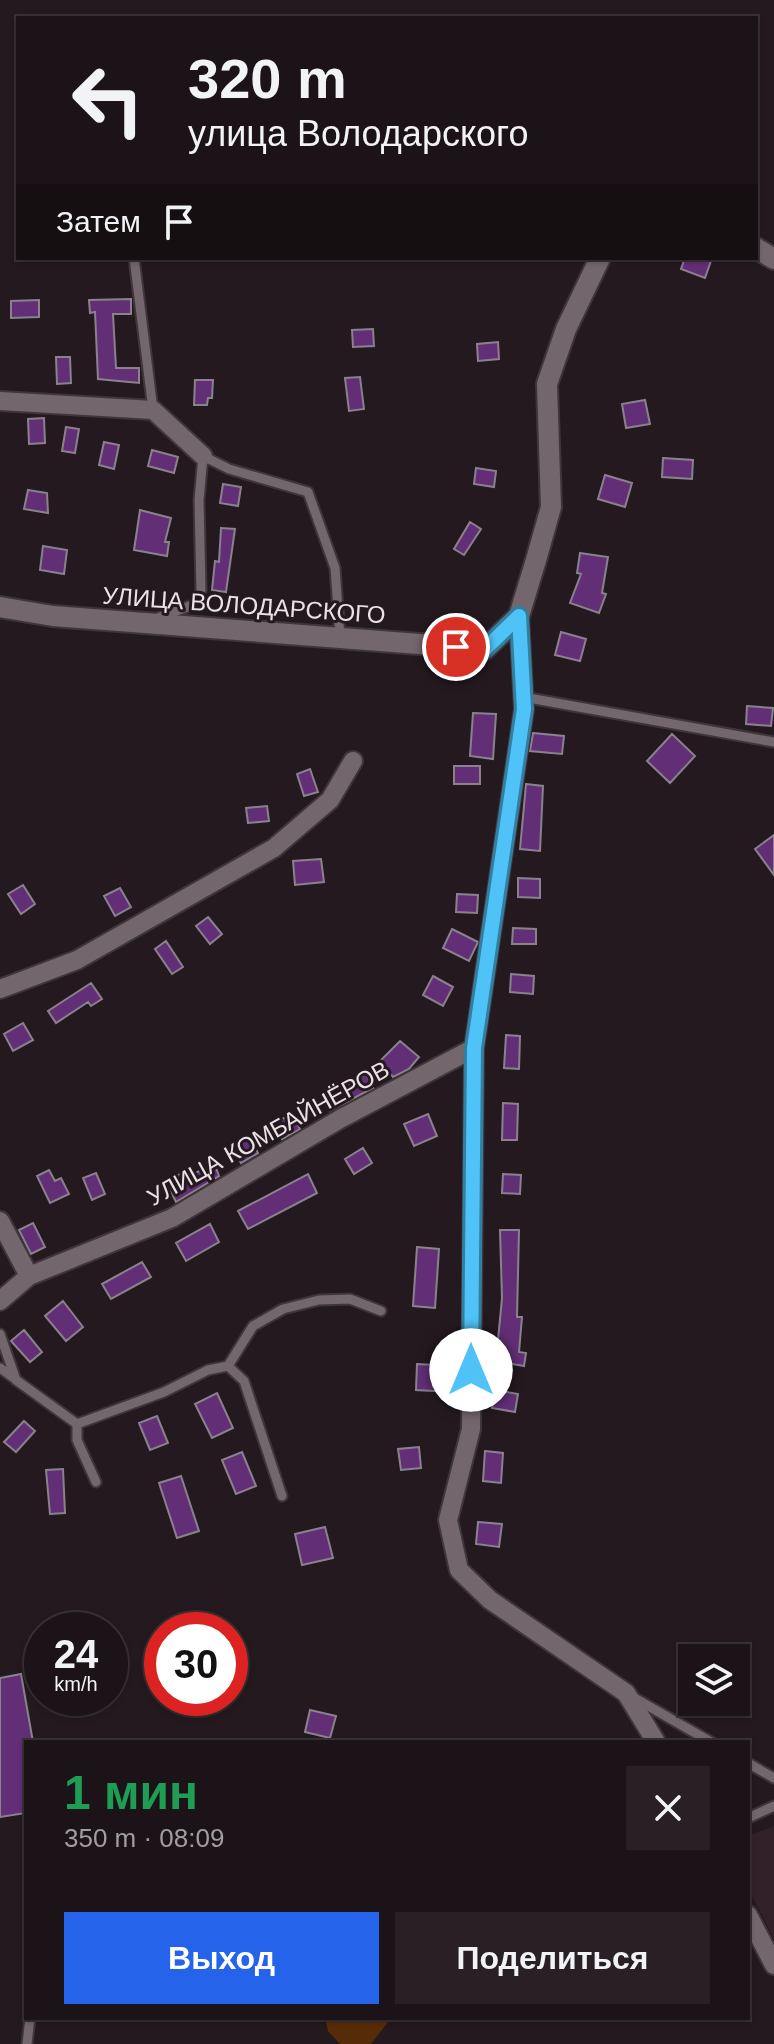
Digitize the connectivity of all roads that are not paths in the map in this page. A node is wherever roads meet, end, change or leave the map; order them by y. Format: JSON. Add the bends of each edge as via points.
{"nodes":[{"id":1,"x":134,"y":260,"type":"edge"},
{"id":2,"x":599,"y":260,"type":"edge"},
{"id":3,"x":0,"y":401,"type":"edge"},
{"id":4,"x":153,"y":410,"type":"junction"},
{"id":5,"x":203,"y":456,"type":"junction"},
{"id":6,"x":0,"y":607,"type":"edge"},
{"id":7,"x":519,"y":616,"type":"junction"},
{"id":8,"x":145,"y":623,"type":"junction"},
{"id":9,"x":341,"y":638,"type":"junction"},
{"id":10,"x":523,"y":697,"type":"junction"},
{"id":11,"x":774,"y":742,"type":"edge"},
{"id":12,"x":353,"y":761,"type":"dead end"},
{"id":13,"x":0,"y":989,"type":"edge"},
{"id":14,"x":474,"y":1048,"type":"junction"},
{"id":15,"x":0,"y":1221,"type":"edge"},
{"id":16,"x":7,"y":1243,"type":"edge"},
{"id":17,"x":29,"y":1276,"type":"junction"},
{"id":18,"x":0,"y":1301,"type":"edge"},
{"id":19,"x":381,"y":1311,"type":"dead end"},
{"id":20,"x":0,"y":1334,"type":"edge"},
{"id":21,"x":228,"y":1366,"type":"junction"},
{"id":22,"x":0,"y":1368,"type":"edge"},
{"id":23,"x":16,"y":1380,"type":"junction"},
{"id":24,"x":77,"y":1424,"type":"junction"},
{"id":25,"x":96,"y":1482,"type":"dead end"},
{"id":26,"x":282,"y":1496,"type":"dead end"},
{"id":27,"x":626,"y":1693,"type":"junction"},
{"id":28,"x":655,"y":1740,"type":"edge"},
{"id":29,"x":708,"y":1740,"type":"edge"},
{"id":30,"x":750,"y":1764,"type":"edge"},
{"id":31,"x":774,"y":1778,"type":"edge"},
{"id":32,"x":774,"y":1806,"type":"edge"},
{"id":33,"x":750,"y":1817,"type":"edge"},
{"id":34,"x":750,"y":1919,"type":"edge"},
{"id":35,"x":774,"y":1965,"type":"edge"},
{"id":36,"x":30,"y":2020,"type":"edge"},
{"id":37,"x":27,"y":2044,"type":"edge"}],
"edges":[{"from":1,"to":4,"type":"lane"},
{"from":2,"to":7,"type":"street","via":[[547,384],[551,507]]},
{"from":3,"to":4,"type":"street"},
{"from":4,"to":5,"type":"street"},
{"from":5,"to":8,"type":"lane","via":[[201,590],[195,604]]},
{"from":5,"to":9,"type":"lane","via":[[308,492],[335,568]]},
{"from":6,"to":8,"type":"street","name":"УЛИЦА ВОЛОДАРСКОГО"},
{"from":7,"to":9,"type":"street","name":"УЛИЦА ВОЛОДАРСКОГО","via":[[485,649]]},
{"from":7,"to":10,"type":"street"},
{"from":8,"to":9,"type":"street","name":"УЛИЦА ВОЛОДАРСКОГО"},
{"from":10,"to":11,"type":"lane"},
{"from":10,"to":14,"type":"street"},
{"from":12,"to":13,"type":"street","via":[[330,800],[274,848],[77,960]]},
{"from":14,"to":17,"type":"street","name":"УЛИЦА КОМБАЙНЁРОВ","via":[[172,1218]]},
{"from":14,"to":27,"type":"street","via":[[471,1429],[448,1520],[459,1570],[490,1600]]},
{"from":15,"to":16,"type":"street"},
{"from":16,"to":17,"type":"street"},
{"from":17,"to":18,"type":"street","name":"УЛИЦА КОМБАЙНЁРОВ"},
{"from":19,"to":21,"type":"lane","via":[[350,1299],[283,1309],[253,1326]]},
{"from":20,"to":23,"type":"lane"},
{"from":21,"to":24,"type":"lane"},
{"from":21,"to":26,"type":"lane","via":[[244,1381]]},
{"from":22,"to":23,"type":"lane"},
{"from":23,"to":24,"type":"lane"},
{"from":24,"to":25,"type":"lane","via":[[77,1440]]},
{"from":27,"to":28,"type":"street"},
{"from":27,"to":29,"type":"lane"},
{"from":30,"to":31,"type":"lane"},
{"from":32,"to":33,"type":"lane"},
{"from":34,"to":35,"type":"street"},
{"from":36,"to":37,"type":"lane"}]}
